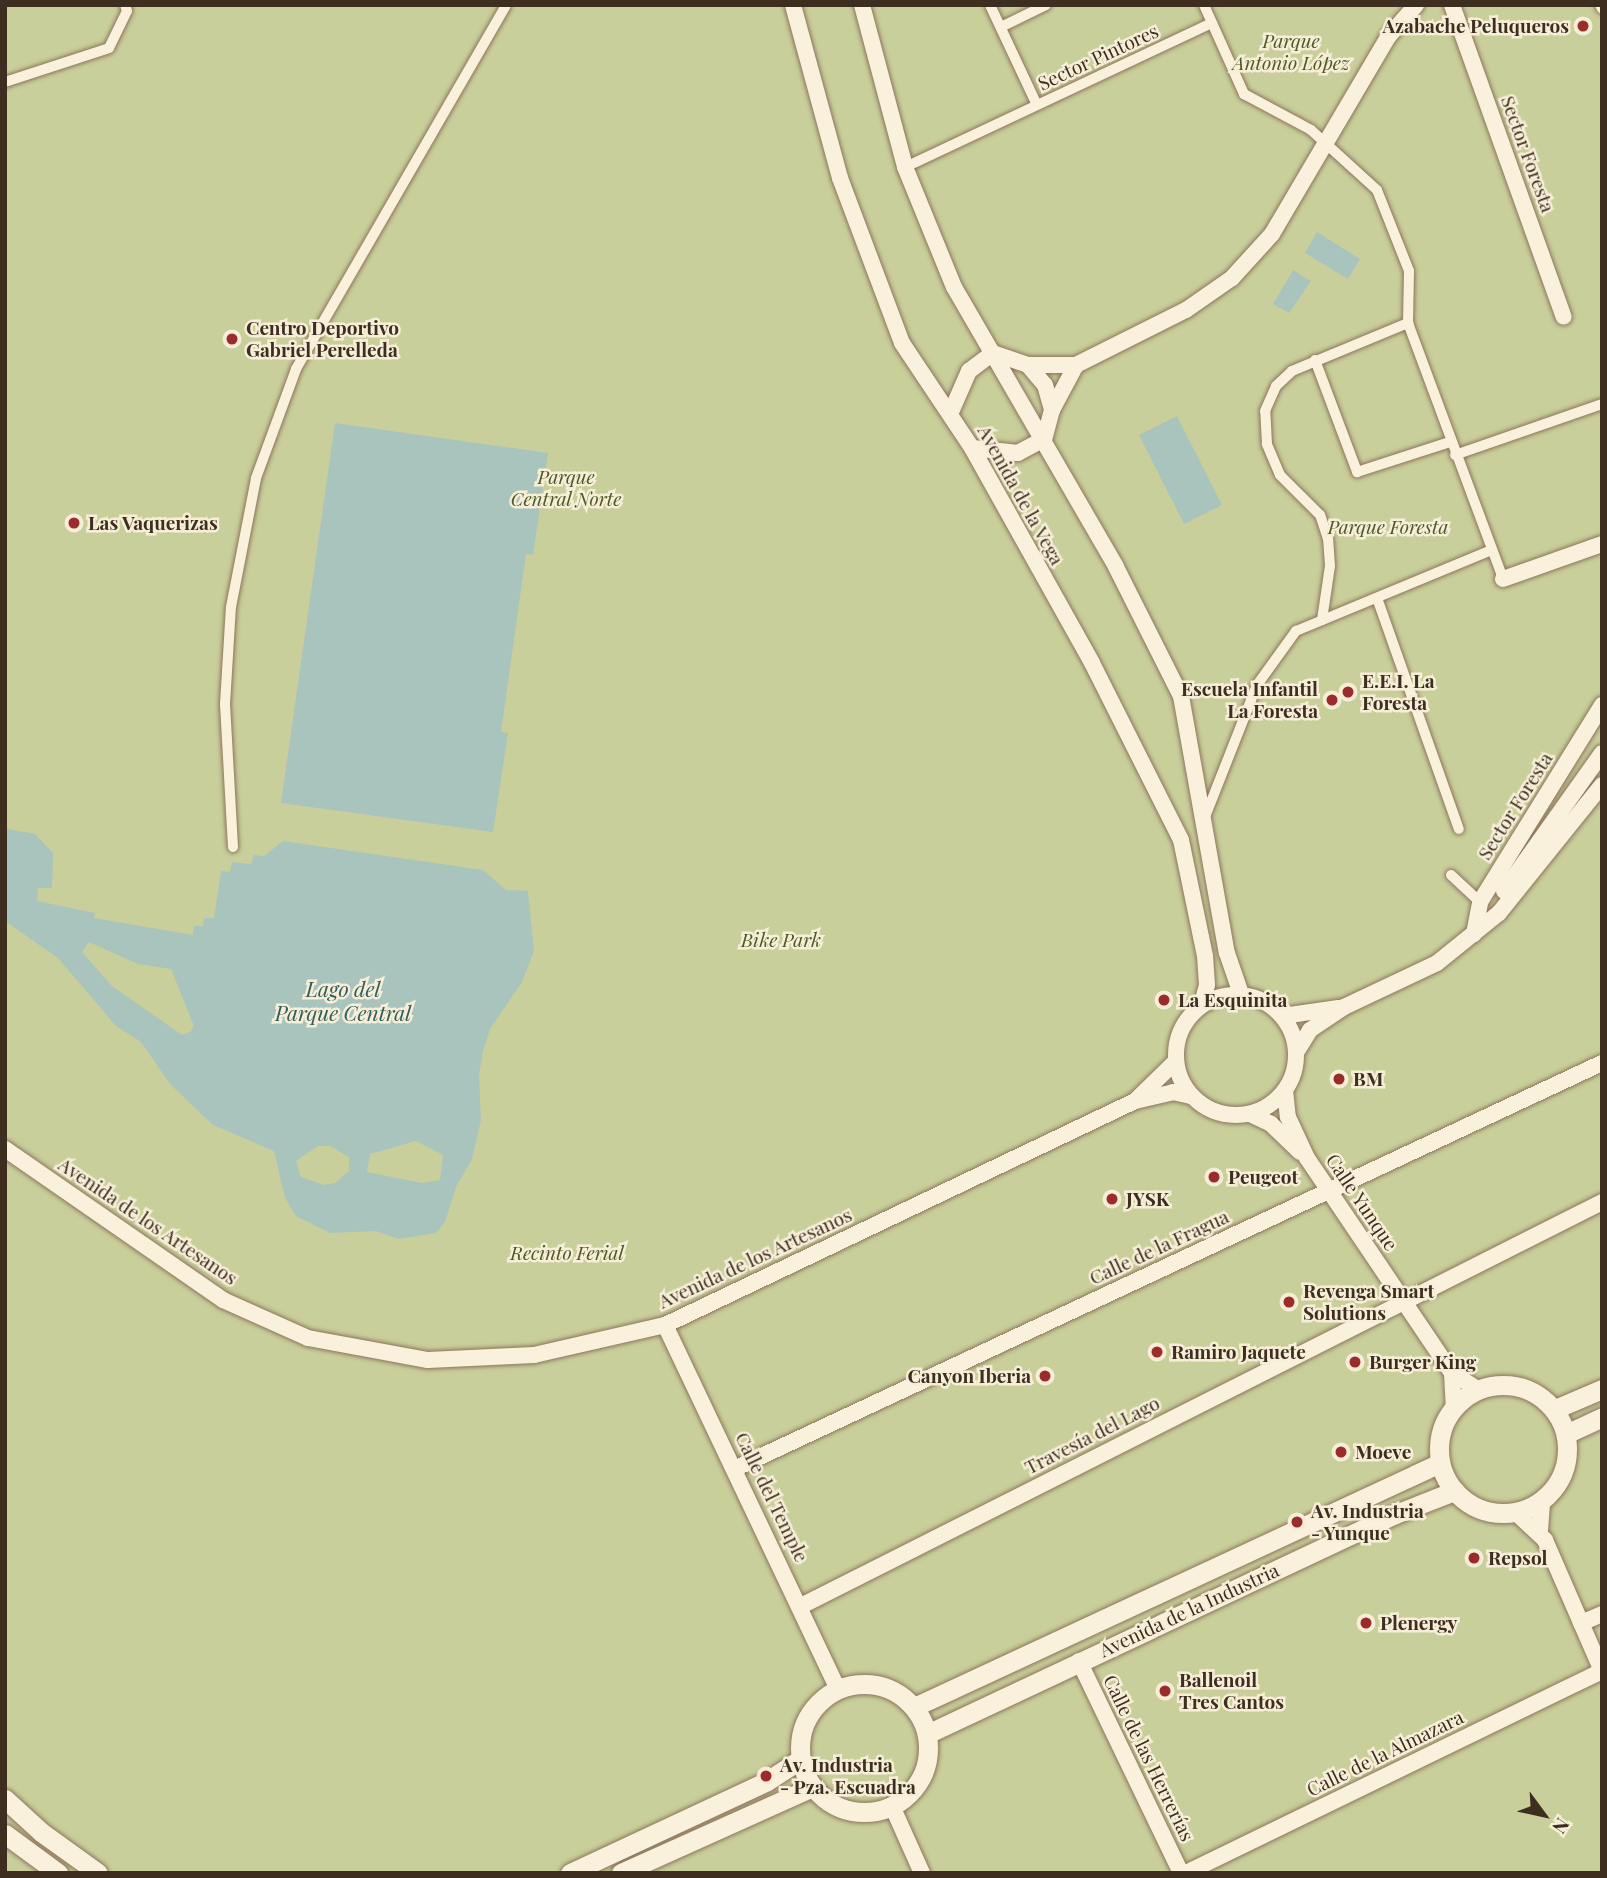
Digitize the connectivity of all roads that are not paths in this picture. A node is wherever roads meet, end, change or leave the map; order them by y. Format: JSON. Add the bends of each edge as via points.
{"nodes":[{"id":1,"x":125,"y":5,"type":"edge"},
{"id":2,"x":506,"y":5,"type":"edge"},
{"id":3,"x":793,"y":5,"type":"edge"},
{"id":4,"x":862,"y":5,"type":"edge"},
{"id":5,"x":990,"y":5,"type":"edge"},
{"id":6,"x":1046,"y":5,"type":"edge"},
{"id":7,"x":1204,"y":5,"type":"edge"},
{"id":8,"x":1416,"y":5,"type":"edge"},
{"id":9,"x":1452,"y":5,"type":"edge"},
{"id":10,"x":1212,"y":23,"type":"junction"},
{"id":11,"x":1001,"y":27,"type":"junction"},
{"id":12,"x":5,"y":82,"type":"edge"},
{"id":13,"x":1037,"y":105,"type":"junction"},
{"id":14,"x":1325,"y":141,"type":"junction"},
{"id":15,"x":914,"y":163,"type":"dead end"},
{"id":16,"x":1564,"y":317,"type":"dead end"},
{"id":17,"x":1408,"y":323,"type":"junction"},
{"id":18,"x":993,"y":353,"type":"junction"},
{"id":19,"x":1315,"y":360,"type":"junction"},
{"id":20,"x":1028,"y":365,"type":"junction"},
{"id":21,"x":1076,"y":365,"type":"junction"},
{"id":22,"x":1602,"y":404,"type":"edge"},
{"id":23,"x":1052,"y":410,"type":"junction"},
{"id":24,"x":951,"y":412,"type":"junction"},
{"id":25,"x":1044,"y":439,"type":"junction"},
{"id":26,"x":1450,"y":442,"type":"junction"},
{"id":27,"x":972,"y":448,"type":"junction"},
{"id":28,"x":1455,"y":455,"type":"junction"},
{"id":29,"x":1602,"y":544,"type":"edge"},
{"id":30,"x":1492,"y":550,"type":"junction"},
{"id":31,"x":1503,"y":579,"type":"joint"},
{"id":32,"x":1377,"y":598,"type":"junction"},
{"id":33,"x":1322,"y":620,"type":"junction"},
{"id":34,"x":1600,"y":710,"type":"edge"},
{"id":35,"x":1602,"y":753,"type":"edge"},
{"id":36,"x":1602,"y":785,"type":"edge"},
{"id":37,"x":1203,"y":824,"type":"junction"},
{"id":38,"x":1459,"y":829,"type":"dead end"},
{"id":39,"x":233,"y":847,"type":"dead end"},
{"id":40,"x":1451,"y":875,"type":"dead end"},
{"id":41,"x":1480,"y":902,"type":"junction"},
{"id":42,"x":1474,"y":934,"type":"junction"},
{"id":43,"x":1241,"y":994,"type":"junction"},
{"id":44,"x":1202,"y":1004,"type":"junction"},
{"id":45,"x":1344,"y":1007,"type":"junction"},
{"id":46,"x":1283,"y":1016,"type":"junction"},
{"id":47,"x":1297,"y":1051,"type":"junction"},
{"id":48,"x":1175,"y":1062,"type":"junction"},
{"id":49,"x":1602,"y":1063,"type":"edge"},
{"id":50,"x":1285,"y":1090,"type":"junction"},
{"id":51,"x":1191,"y":1096,"type":"junction"},
{"id":52,"x":1135,"y":1101,"type":"junction"},
{"id":53,"x":1250,"y":1114,"type":"junction"},
{"id":54,"x":5,"y":1149,"type":"edge"},
{"id":55,"x":1307,"y":1158,"type":"junction"},
{"id":56,"x":1330,"y":1191,"type":"junction"},
{"id":57,"x":1602,"y":1202,"type":"edge"},
{"id":58,"x":1401,"y":1300,"type":"junction"},
{"id":59,"x":665,"y":1325,"type":"junction"},
{"id":60,"x":1452,"y":1373,"type":"junction"},
{"id":61,"x":1478,"y":1389,"type":"junction"},
{"id":62,"x":1602,"y":1389,"type":"edge"},
{"id":63,"x":1454,"y":1406,"type":"junction"},
{"id":64,"x":1555,"y":1409,"type":"junction"},
{"id":65,"x":1602,"y":1417,"type":"edge"},
{"id":66,"x":1566,"y":1434,"type":"junction"},
{"id":67,"x":1440,"y":1463,"type":"junction"},
{"id":68,"x":734,"y":1469,"type":"junction"},
{"id":69,"x":1454,"y":1492,"type":"junction"},
{"id":70,"x":1542,"y":1501,"type":"junction"},
{"id":71,"x":1515,"y":1513,"type":"junction"},
{"id":72,"x":1540,"y":1531,"type":"junction"},
{"id":73,"x":801,"y":1606,"type":"junction"},
{"id":74,"x":1602,"y":1614,"type":"edge"},
{"id":75,"x":1581,"y":1623,"type":"junction"},
{"id":76,"x":1079,"y":1661,"type":"junction"},
{"id":77,"x":1602,"y":1671,"type":"edge"},
{"id":78,"x":838,"y":1689,"type":"junction"},
{"id":79,"x":914,"y":1707,"type":"junction"},
{"id":80,"x":927,"y":1734,"type":"junction"},
{"id":81,"x":801,"y":1759,"type":"junction"},
{"id":82,"x":812,"y":1787,"type":"junction"},
{"id":83,"x":5,"y":1799,"type":"edge"},
{"id":84,"x":892,"y":1806,"type":"junction"},
{"id":85,"x":5,"y":1834,"type":"edge"},
{"id":86,"x":58,"y":1873,"type":"edge"},
{"id":87,"x":98,"y":1873,"type":"edge"},
{"id":88,"x":570,"y":1873,"type":"edge"},
{"id":89,"x":621,"y":1873,"type":"edge"},
{"id":90,"x":922,"y":1873,"type":"edge"},
{"id":91,"x":1183,"y":1873,"type":"edge"}],
"edges":[{"from":1,"to":12,"type":"street","via":[[127,11],[109,48]]},
{"from":2,"to":39,"type":"street","via":[[296,369],[256,478],[231,607],[226,690],[227,800]]},
{"from":3,"to":24,"type":"street","name":"Avenida de la Vega","via":[[868,262],[902,343]]},
{"from":4,"to":18,"type":"street","via":[[905,167],[954,287]]},
{"from":5,"to":11,"type":"street","name":"Sector Pintores"},
{"from":6,"to":11,"type":"street"},
{"from":7,"to":10,"type":"street"},
{"from":8,"to":14,"type":"street","via":[[1388,37]]},
{"from":9,"to":16,"type":"street","name":"Sector Foresta"},
{"from":10,"to":13,"type":"street","name":"Sector Pintores"},
{"from":10,"to":14,"type":"street","via":[[1244,94]]},
{"from":11,"to":13,"type":"street","name":"Sector Pintores"},
{"from":13,"to":15,"type":"street","name":"Sector Pintores"},
{"from":14,"to":17,"type":"street","via":[[1377,190],[1409,271]]},
{"from":14,"to":21,"type":"street","via":[[1272,234],[1232,278],[1185,310]]},
{"from":17,"to":19,"type":"street"},
{"from":17,"to":26,"type":"street"},
{"from":18,"to":20,"type":"street"},
{"from":18,"to":24,"type":"street","via":[[969,371]]},
{"from":18,"to":25,"type":"street"},
{"from":19,"to":26,"type":"street","via":[[1357,472]]},
{"from":19,"to":33,"type":"street","via":[[1276,386],[1265,411],[1267,444],[1280,475],[1320,515],[1328,539]]},
{"from":20,"to":21,"type":"street"},
{"from":20,"to":23,"type":"street","via":[[1045,385]]},
{"from":21,"to":23,"type":"street"},
{"from":22,"to":28,"type":"street"},
{"from":23,"to":25,"type":"street"},
{"from":24,"to":27,"type":"street","name":"Avenida de la Vega"},
{"from":25,"to":27,"type":"street","via":[[1018,453]]},
{"from":25,"to":37,"type":"street","via":[[1181,696]]},
{"from":26,"to":28,"type":"street"},
{"from":27,"to":44,"type":"street","name":"Avenida de la Vega","via":[[1091,663],[1181,840],[1205,956],[1207,985]]},
{"from":28,"to":30,"type":"street"},
{"from":29,"to":31,"type":"street"},
{"from":30,"to":31,"type":"street"},
{"from":30,"to":32,"type":"street"},
{"from":32,"to":33,"type":"street"},
{"from":32,"to":38,"type":"street","name":"Sector Foresta"},
{"from":33,"to":37,"type":"street","via":[[1296,631],[1258,685],[1224,760]]},
{"from":34,"to":41,"type":"street","name":"Sector Foresta"},
{"from":35,"to":42,"type":"street"},
{"from":36,"to":42,"type":"street","via":[[1500,913]]},
{"from":37,"to":43,"type":"street","via":[[1227,953]]},
{"from":40,"to":41,"type":"street"},
{"from":41,"to":42,"type":"street","name":"Sector Foresta"},
{"from":42,"to":45,"type":"street","via":[[1437,962]]},
{"from":43,"to":44,"type":"street"},
{"from":43,"to":46,"type":"street","via":[[1257,997]]},
{"from":44,"to":48,"type":"street","via":[[1181,1029]]},
{"from":45,"to":46,"type":"street"},
{"from":45,"to":47,"type":"street","via":[[1310,1030]]},
{"from":46,"to":47,"type":"street"},
{"from":47,"to":50,"type":"street"},
{"from":48,"to":51,"type":"street"},
{"from":48,"to":52,"type":"street","name":"Avenida de los Artesanos"},
{"from":49,"to":56,"type":"street","name":"Calle de la Fragua"},
{"from":50,"to":53,"type":"street","via":[[1270,1105]]},
{"from":50,"to":55,"type":"street","name":"Calle Yunque","via":[[1288,1116]]},
{"from":51,"to":52,"type":"street","name":"Avenida de los Artesanos","via":[[1173,1092]]},
{"from":51,"to":53,"type":"street","via":[[1218,1113]]},
{"from":52,"to":59,"type":"street","name":"Avenida de los Artesanos"},
{"from":53,"to":55,"type":"street","name":"Calle Yunque","via":[[1271,1124]]},
{"from":54,"to":59,"type":"street","name":"Avenida de los Artesanos","via":[[223,1300],[308,1338],[428,1360],[534,1355]]},
{"from":55,"to":56,"type":"street","name":"Calle Yunque"},
{"from":56,"to":58,"type":"street","name":"Calle Yunque"},
{"from":56,"to":68,"type":"street","name":"Calle de la Fragua"},
{"from":57,"to":58,"type":"street","name":"Travesía del Lago"},
{"from":58,"to":60,"type":"street","name":"Calle Yunque"},
{"from":58,"to":73,"type":"street","name":"Travesía del Lago"},
{"from":59,"to":68,"type":"street","name":"Calle del Temple"},
{"from":60,"to":61,"type":"street","name":"Calle Yunque"},
{"from":60,"to":63,"type":"street"},
{"from":61,"to":63,"type":"street"},
{"from":61,"to":64,"type":"street","via":[[1520,1386]]},
{"from":62,"to":64,"type":"street"},
{"from":63,"to":67,"type":"street","via":[[1439,1443]]},
{"from":64,"to":66,"type":"street"},
{"from":65,"to":66,"type":"street"},
{"from":66,"to":70,"type":"street","via":[[1564,1471]]},
{"from":67,"to":69,"type":"street"},
{"from":67,"to":79,"type":"street","name":"Avenida de la Industria"},
{"from":68,"to":73,"type":"street","name":"Calle del Temple"},
{"from":69,"to":71,"type":"street","via":[[1482,1509]]},
{"from":69,"to":76,"type":"street","name":"Avenida de la Industria","via":[[1393,1515]]},
{"from":70,"to":71,"type":"street"},
{"from":70,"to":72,"type":"street"},
{"from":71,"to":72,"type":"street"},
{"from":72,"to":75,"type":"street"},
{"from":73,"to":78,"type":"street","name":"Calle del Temple"},
{"from":74,"to":75,"type":"street"},
{"from":75,"to":77,"type":"street"},
{"from":76,"to":80,"type":"street","name":"Avenida de la Industria"},
{"from":76,"to":91,"type":"street","name":"Calle de las Herrerías"},
{"from":77,"to":91,"type":"street","name":"Calle de la Almazara"},
{"from":78,"to":79,"type":"street","via":[[879,1685]]},
{"from":78,"to":81,"type":"street","via":[[807,1718],[800,1738]]},
{"from":79,"to":80,"type":"street"},
{"from":80,"to":84,"type":"street","via":[[922,1776]]},
{"from":81,"to":82,"type":"street"},
{"from":81,"to":88,"type":"street","via":[[767,1781]]},
{"from":82,"to":84,"type":"street","via":[[828,1802],[849,1811],[871,1812]]},
{"from":82,"to":89,"type":"street"},
{"from":83,"to":87,"type":"street"},
{"from":84,"to":90,"type":"street"},
{"from":85,"to":86,"type":"street"}]}
